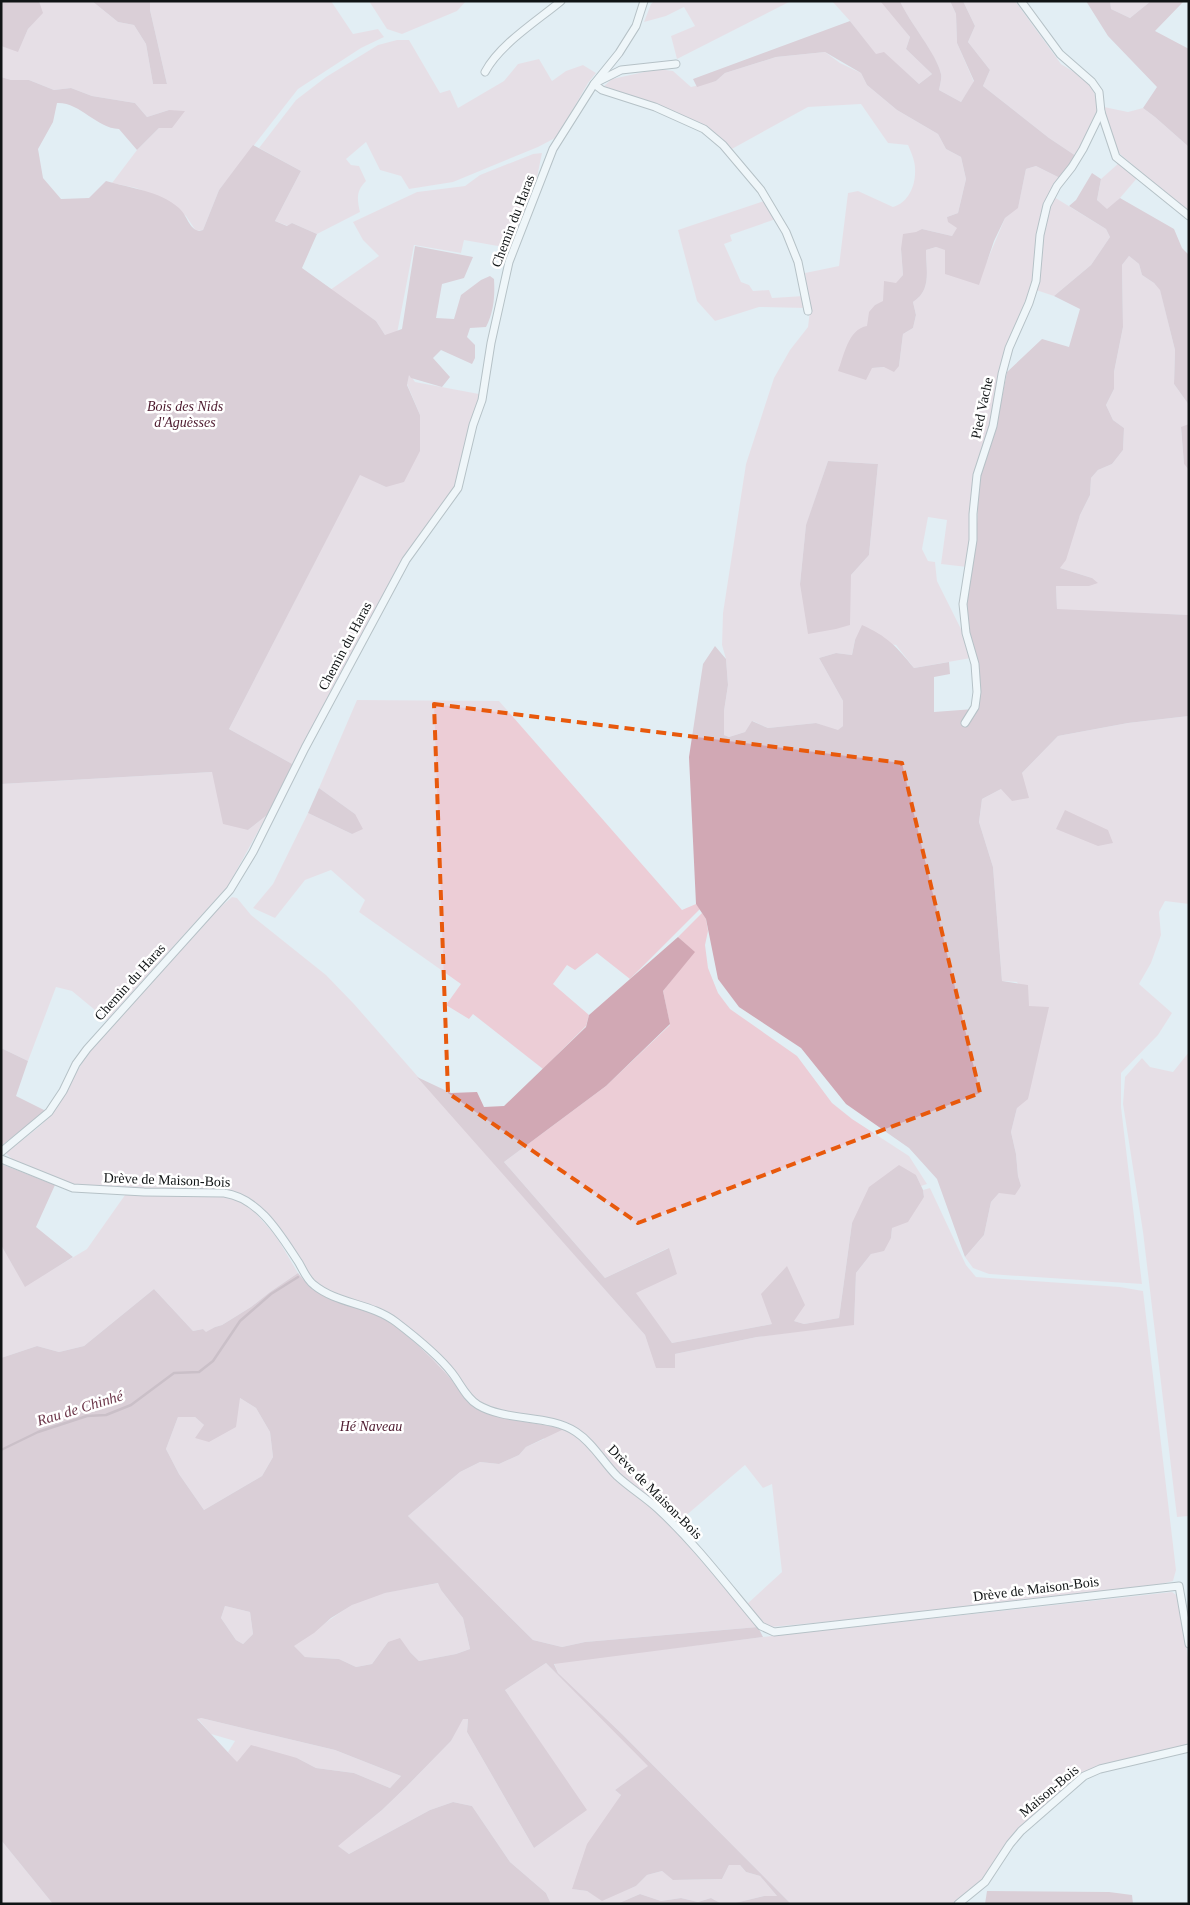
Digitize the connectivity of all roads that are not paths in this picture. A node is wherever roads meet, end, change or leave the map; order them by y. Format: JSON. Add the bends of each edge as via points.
{"nodes":[{"id":1,"x":562,"y":1,"type":"edge"},
{"id":2,"x":644,"y":1,"type":"edge"},
{"id":3,"x":1021,"y":1,"type":"edge"},
{"id":4,"x":676,"y":64,"type":"dead end"},
{"id":5,"x":485,"y":72,"type":"dead end"},
{"id":6,"x":593,"y":86,"type":"junction"},
{"id":7,"x":1101,"y":112,"type":"junction"},
{"id":8,"x":1189,"y":216,"type":"edge"},
{"id":9,"x":808,"y":311,"type":"dead end"},
{"id":10,"x":965,"y":723,"type":"dead end"},
{"id":11,"x":1,"y":1152,"type":"edge"},
{"id":12,"x":1,"y":1159,"type":"edge"},
{"id":13,"x":1189,"y":1644,"type":"edge"},
{"id":14,"x":1189,"y":1748,"type":"edge"},
{"id":15,"x":958,"y":1904,"type":"edge"}],
"edges":[{"from":1,"to":5,"type":"street","via":[[506,46]]},
{"from":2,"to":6,"type":"street","name":"Chemin du Haras","via":[[636,26]]},
{"from":3,"to":7,"type":"street","via":[[1060,54],[1092,82],[1099,92]]},
{"from":4,"to":6,"type":"street","via":[[621,70]]},
{"from":6,"to":9,"type":"street","via":[[655,107],[704,129],[723,145],[761,190],[786,232],[798,262]]},
{"from":6,"to":11,"type":"street","name":"Chemin du Haras","via":[[553,149],[509,262],[482,400],[458,488],[406,560],[230,890],[87,1049],[49,1112]]},
{"from":7,"to":8,"type":"street","via":[[1116,157]]},
{"from":7,"to":10,"type":"street","name":"Pied Vache","via":[[1083,149],[1047,205],[1040,235],[1036,281],[1009,348],[993,426],[977,475],[973,540],[963,604],[977,692],[975,707]]},
{"from":12,"to":13,"type":"street","name":"Drève de Maison-Bois","via":[[73,1188],[235,1194],[248,1202],[279,1233],[311,1284],[394,1320],[452,1372],[478,1405],[577,1432],[614,1473],[681,1532],[761,1626],[774,1632],[1179,1586]]},
{"from":14,"to":15,"type":"street","name":"Maison-Bois","via":[[1100,1769],[1084,1776],[1021,1831],[985,1882]]}]}
